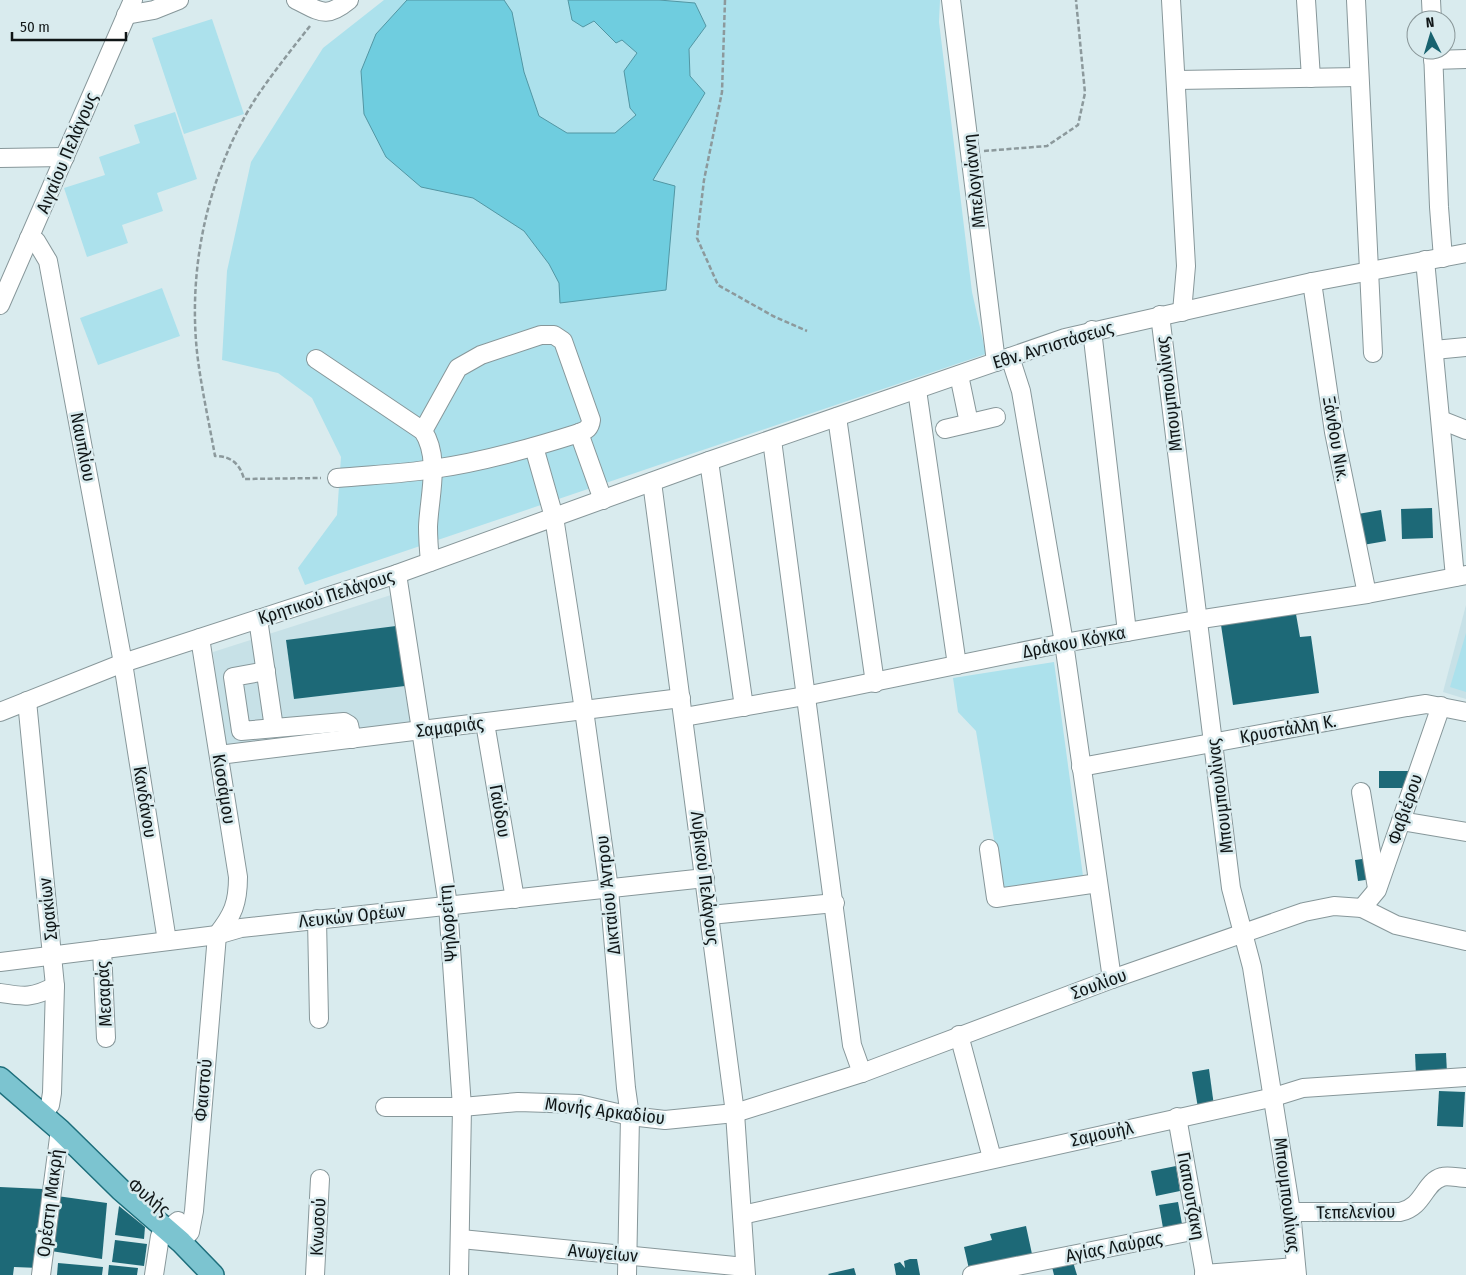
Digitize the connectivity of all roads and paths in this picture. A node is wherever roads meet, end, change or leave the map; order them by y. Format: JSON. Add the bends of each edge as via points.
{"nodes":[{"id":1,"x":179,"y":0,"type":"edge"},
{"id":2,"x":296,"y":0,"type":"edge"},
{"id":3,"x":349,"y":0,"type":"edge"},
{"id":4,"x":725,"y":0,"type":"edge"},
{"id":5,"x":951,"y":0,"type":"edge"},
{"id":6,"x":1076,"y":0,"type":"edge"},
{"id":7,"x":1171,"y":0,"type":"edge"},
{"id":8,"x":1306,"y":0,"type":"edge"},
{"id":9,"x":1356,"y":0,"type":"edge"},
{"id":10,"x":129,"y":7,"type":"edge"},
{"id":11,"x":321,"y":12,"type":"junction"},
{"id":12,"x":1433,"y":60,"type":"edge"},
{"id":13,"x":1359,"y":77,"type":"junction"},
{"id":14,"x":1311,"y":78,"type":"junction"},
{"id":15,"x":1176,"y":80,"type":"junction"},
{"id":16,"x":972,"y":152,"type":"junction"},
{"id":17,"x":65,"y":157,"type":"junction"},
{"id":18,"x":0,"y":158,"type":"edge"},
{"id":19,"x":29,"y":238,"type":"junction"},
{"id":20,"x":1466,"y":253,"type":"edge"},
{"id":21,"x":1443,"y":258,"type":"junction"},
{"id":22,"x":1425,"y":260,"type":"junction"},
{"id":23,"x":1368,"y":271,"type":"junction"},
{"id":24,"x":7,"y":274,"type":"edge"},
{"id":25,"x":1312,"y":282,"type":"junction"},
{"id":26,"x":0,"y":305,"type":"edge"},
{"id":27,"x":1182,"y":312,"type":"junction"},
{"id":28,"x":1160,"y":314,"type":"junction"},
{"id":29,"x":1092,"y":330,"type":"junction"},
{"id":30,"x":808,"y":331,"type":"dead end"},
{"id":31,"x":1466,"y":347,"type":"edge"},
{"id":32,"x":1434,"y":350,"type":"junction"},
{"id":33,"x":1373,"y":353,"type":"dead end"},
{"id":34,"x":316,"y":359,"type":"dead end"},
{"id":35,"x":1003,"y":359,"type":"junction"},
{"id":36,"x":959,"y":375,"type":"junction"},
{"id":37,"x":917,"y":390,"type":"junction"},
{"id":38,"x":837,"y":417,"type":"junction"},
{"id":39,"x":996,"y":417,"type":"dead end"},
{"id":40,"x":1442,"y":420,"type":"junction"},
{"id":41,"x":969,"y":423,"type":"junction"},
{"id":42,"x":945,"y":429,"type":"dead end"},
{"id":43,"x":1466,"y":430,"type":"edge"},
{"id":44,"x":424,"y":431,"type":"junction"},
{"id":45,"x":579,"y":433,"type":"junction"},
{"id":46,"x":772,"y":440,"type":"junction"},
{"id":47,"x":534,"y":447,"type":"junction"},
{"id":48,"x":709,"y":461,"type":"junction"},
{"id":49,"x":432,"y":470,"type":"junction"},
{"id":50,"x":337,"y":478,"type":"joint"},
{"id":51,"x":652,"y":482,"type":"junction"},
{"id":52,"x":603,"y":500,"type":"junction"},
{"id":53,"x":554,"y":517,"type":"junction"},
{"id":54,"x":430,"y":562,"type":"junction"},
{"id":55,"x":397,"y":574,"type":"junction"},
{"id":56,"x":1461,"y":576,"type":"edge"},
{"id":57,"x":1367,"y":594,"type":"junction"},
{"id":58,"x":258,"y":619,"type":"junction"},
{"id":59,"x":1196,"y":620,"type":"junction"},
{"id":60,"x":1127,"y":632,"type":"junction"},
{"id":61,"x":200,"y":638,"type":"junction"},
{"id":62,"x":1064,"y":643,"type":"junction"},
{"id":63,"x":123,"y":663,"type":"junction"},
{"id":64,"x":957,"y":665,"type":"junction"},
{"id":65,"x":266,"y":671,"type":"junction"},
{"id":66,"x":875,"y":683,"type":"junction"},
{"id":67,"x":805,"y":696,"type":"junction"},
{"id":68,"x":681,"y":698,"type":"junction"},
{"id":69,"x":27,"y":701,"type":"junction"},
{"id":70,"x":1441,"y":706,"type":"junction"},
{"id":71,"x":744,"y":707,"type":"junction"},
{"id":72,"x":584,"y":710,"type":"junction"},
{"id":73,"x":0,"y":712,"type":"edge"},
{"id":74,"x":1466,"y":712,"type":"edge"},
{"id":75,"x":684,"y":717,"type":"junction"},
{"id":76,"x":485,"y":723,"type":"junction"},
{"id":77,"x":274,"y":728,"type":"junction"},
{"id":78,"x":422,"y":730,"type":"junction"},
{"id":79,"x":352,"y":739,"type":"junction"},
{"id":80,"x":1214,"y":742,"type":"junction"},
{"id":81,"x":219,"y":755,"type":"junction"},
{"id":82,"x":1082,"y":767,"type":"junction"},
{"id":83,"x":1361,"y":792,"type":"dead end"},
{"id":84,"x":1402,"y":821,"type":"junction"},
{"id":85,"x":1466,"y":832,"type":"edge"},
{"id":86,"x":989,"y":849,"type":"dead end"},
{"id":87,"x":705,"y":878,"type":"junction"},
{"id":88,"x":1098,"y":883,"type":"junction"},
{"id":89,"x":609,"y":889,"type":"junction"},
{"id":90,"x":1377,"y":890,"type":"junction"},
{"id":91,"x":515,"y":898,"type":"junction"},
{"id":92,"x":835,"y":903,"type":"junction"},
{"id":93,"x":448,"y":905,"type":"junction"},
{"id":94,"x":1362,"y":908,"type":"junction"},
{"id":95,"x":710,"y":915,"type":"junction"},
{"id":96,"x":317,"y":919,"type":"junction"},
{"id":97,"x":217,"y":934,"type":"junction"},
{"id":98,"x":1241,"y":934,"type":"junction"},
{"id":99,"x":1466,"y":941,"type":"edge"},
{"id":100,"x":166,"y":942,"type":"junction"},
{"id":101,"x":102,"y":949,"type":"junction"},
{"id":102,"x":52,"y":955,"type":"junction"},
{"id":103,"x":0,"y":962,"type":"edge"},
{"id":104,"x":1112,"y":979,"type":"junction"},
{"id":105,"x":55,"y":986,"type":"junction"},
{"id":106,"x":0,"y":993,"type":"edge"},
{"id":107,"x":319,"y":1019,"type":"dead end"},
{"id":108,"x":959,"y":1036,"type":"junction"},
{"id":109,"x":106,"y":1038,"type":"dead end"},
{"id":110,"x":862,"y":1073,"type":"junction"},
{"id":111,"x":1466,"y":1077,"type":"edge"},
{"id":112,"x":0,"y":1078,"type":"edge"},
{"id":113,"x":1274,"y":1097,"type":"junction"},
{"id":114,"x":385,"y":1107,"type":"dead end"},
{"id":115,"x":462,"y":1107,"type":"junction"},
{"id":116,"x":735,"y":1113,"type":"junction"},
{"id":117,"x":42,"y":1115,"type":"junction"},
{"id":118,"x":630,"y":1116,"type":"junction"},
{"id":119,"x":1177,"y":1117,"type":"junction"},
{"id":120,"x":60,"y":1130,"type":"junction"},
{"id":121,"x":992,"y":1158,"type":"junction"},
{"id":122,"x":1466,"y":1178,"type":"edge"},
{"id":123,"x":320,"y":1179,"type":"dead end"},
{"id":124,"x":1291,"y":1212,"type":"junction"},
{"id":125,"x":742,"y":1215,"type":"junction"},
{"id":126,"x":1197,"y":1230,"type":"junction"},
{"id":127,"x":179,"y":1231,"type":"junction"},
{"id":128,"x":461,"y":1239,"type":"junction"},
{"id":129,"x":626,"y":1255,"type":"junction"},
{"id":130,"x":746,"y":1271,"type":"edge"},
{"id":131,"x":1296,"y":1271,"type":"edge"},
{"id":132,"x":1204,"y":1274,"type":"edge"},
{"id":133,"x":40,"y":1275,"type":"edge"},
{"id":134,"x":154,"y":1275,"type":"edge"},
{"id":135,"x":213,"y":1275,"type":"edge"},
{"id":136,"x":229,"y":1275,"type":"edge"},
{"id":137,"x":315,"y":1275,"type":"edge"},
{"id":138,"x":460,"y":1275,"type":"edge"},
{"id":139,"x":626,"y":1275,"type":"edge"},
{"id":140,"x":972,"y":1275,"type":"edge"}],
"edges":[{"from":1,"to":10,"type":"street","via":[[154,10]]},
{"from":2,"to":11,"type":"street"},
{"from":3,"to":11,"type":"street","via":[[335,11]]},
{"from":4,"to":30,"type":"path","via":[[722,92],[704,180],[697,238],[718,285],[773,316]]},
{"from":5,"to":16,"type":"street","name":"Μπελογιάννη"},
{"from":6,"to":16,"type":"path","via":[[1085,93],[1078,125],[1047,146]]},
{"from":7,"to":15,"type":"street","name":"Μπουμπουλίνας"},
{"from":8,"to":14,"type":"street"},
{"from":9,"to":13,"type":"street"},
{"from":10,"to":17,"type":"street","name":"Αιγαίου Πελάγους"},
{"from":11,"to":50,"type":"path","via":[[254,101],[222,165],[201,243],[195,326],[215,456],[232,460],[244,479]]},
{"from":12,"to":21,"type":"street"},
{"from":13,"to":14,"type":"street"},
{"from":13,"to":23,"type":"street"},
{"from":14,"to":15,"type":"street"},
{"from":15,"to":27,"type":"street","name":"Μπουμπουλίνας","via":[[1186,266]]},
{"from":16,"to":35,"type":"street","name":"Μπελογιάννη","via":[[985,277]]},
{"from":17,"to":18,"type":"street"},
{"from":17,"to":19,"type":"street","name":"Αιγαίου Πελάγους"},
{"from":19,"to":24,"type":"street","name":"Αιγαίου Πελάγους"},
{"from":19,"to":63,"type":"street","name":"Ναυπλίου","via":[[36,241],[48,261]]},
{"from":20,"to":21,"type":"street","name":"Εθν. Αντιστάσεως"},
{"from":21,"to":22,"type":"street","name":"Εθν. Αντιστάσεως"},
{"from":22,"to":23,"type":"street","name":"Εθν. Αντιστάσεως"},
{"from":22,"to":32,"type":"street"},
{"from":23,"to":25,"type":"street","name":"Εθν. Αντιστάσεως"},
{"from":23,"to":33,"type":"street"},
{"from":24,"to":26,"type":"street","name":"Αιγαίου Πελάγους"},
{"from":25,"to":27,"type":"street","name":"Εθν. Αντιστάσεως"},
{"from":25,"to":57,"type":"street","name":"Ξάνθου Νικ.","via":[[1334,432]]},
{"from":27,"to":28,"type":"street","name":"Εθν. Αντιστάσεως"},
{"from":28,"to":29,"type":"street","name":"Εθν. Αντιστάσεως"},
{"from":28,"to":59,"type":"street","name":"Μπουμπουλίνας"},
{"from":29,"to":35,"type":"street","name":"Εθν. Αντιστάσεως"},
{"from":29,"to":60,"type":"street"},
{"from":31,"to":32,"type":"street"},
{"from":32,"to":40,"type":"street"},
{"from":34,"to":44,"type":"street"},
{"from":35,"to":36,"type":"street","name":"Εθν. Αντιστάσεως"},
{"from":35,"to":62,"type":"street","name":"Μπελογιάννη","via":[[1021,391]]},
{"from":36,"to":37,"type":"street","name":"Εθν. Αντιστάσεως"},
{"from":36,"to":41,"type":"street"},
{"from":37,"to":38,"type":"street","name":"Εθν. Αντιστάσεως"},
{"from":37,"to":64,"type":"street"},
{"from":38,"to":46,"type":"street","name":"Εθν. Αντιστάσεως"},
{"from":38,"to":66,"type":"street"},
{"from":39,"to":41,"type":"street"},
{"from":40,"to":43,"type":"street"},
{"from":40,"to":56,"type":"street"},
{"from":41,"to":42,"type":"street"},
{"from":44,"to":45,"type":"street","via":[[458,368],[481,355],[541,335],[554,335],[563,341],[591,420],[586,431]]},
{"from":44,"to":49,"type":"street","via":[[429,438]]},
{"from":45,"to":47,"type":"street"},
{"from":45,"to":52,"type":"street"},
{"from":46,"to":48,"type":"street","name":"Εθν. Αντιστάσεως"},
{"from":46,"to":67,"type":"street"},
{"from":47,"to":49,"type":"street"},
{"from":47,"to":53,"type":"street","name":"Δικταίου Άντρου"},
{"from":48,"to":51,"type":"street","name":"Εθν. Αντιστάσεως"},
{"from":48,"to":71,"type":"street"},
{"from":49,"to":50,"type":"street"},
{"from":49,"to":54,"type":"street","via":[[428,527]]},
{"from":51,"to":52,"type":"street","name":"Κρητικού Πελάγους"},
{"from":51,"to":68,"type":"street","name":"Λυβικού Πελάγους"},
{"from":52,"to":53,"type":"street","name":"Κρητικού Πελάγους"},
{"from":53,"to":54,"type":"street","name":"Κρητικού Πελάγους"},
{"from":53,"to":72,"type":"street","name":"Δικταίου Άντρου"},
{"from":54,"to":55,"type":"street","name":"Κρητικού Πελάγους"},
{"from":55,"to":58,"type":"street","name":"Κρητικού Πελάγους"},
{"from":55,"to":78,"type":"street","name":"Ψηλορείτη"},
{"from":56,"to":57,"type":"street","name":"Δράκου Κόγκα"},
{"from":57,"to":59,"type":"street","name":"Δράκου Κόγκα"},
{"from":58,"to":61,"type":"street","name":"Κρητικού Πελάγους"},
{"from":58,"to":65,"type":"street"},
{"from":59,"to":60,"type":"street","name":"Δράκου Κόγκα"},
{"from":59,"to":80,"type":"street","name":"Μπουμπουλίνας"},
{"from":60,"to":62,"type":"street","name":"Δράκου Κόγκα"},
{"from":61,"to":63,"type":"street","name":"Κρητικού Πελάγους"},
{"from":61,"to":81,"type":"street","name":"Κισσάμου"},
{"from":62,"to":64,"type":"street","name":"Δράκου Κόγκα"},
{"from":62,"to":82,"type":"street","name":"Μπελογιάννη"},
{"from":63,"to":69,"type":"street","name":"Κρητικού Πελάγους"},
{"from":63,"to":100,"type":"street","name":"Κανδάνου"},
{"from":64,"to":66,"type":"street","name":"Δράκου Κόγκα"},
{"from":65,"to":77,"type":"street"},
{"from":65,"to":77,"type":"street","via":[[234,677],[239,729]]},
{"from":66,"to":67,"type":"street","name":"Δράκου Κόγκα"},
{"from":67,"to":71,"type":"street","name":"Δράκου Κόγκα"},
{"from":67,"to":92,"type":"street"},
{"from":68,"to":72,"type":"street","name":"Σαμαριάς"},
{"from":68,"to":75,"type":"street","name":"Λυβικού Πελάγους"},
{"from":69,"to":73,"type":"street","name":"Κρητικού Πελάγους"},
{"from":69,"to":102,"type":"street","name":"Σφακίων"},
{"from":70,"to":74,"type":"street","name":"Κρυστάλλη Κ."},
{"from":70,"to":80,"type":"street","name":"Κρυστάλλη Κ.","via":[[1407,707]]},
{"from":70,"to":84,"type":"street","name":"Φαβιέρου"},
{"from":71,"to":75,"type":"street","name":"Δράκου Κόγκα"},
{"from":72,"to":76,"type":"street","name":"Σαμαριάς"},
{"from":72,"to":89,"type":"street","name":"Δικταίου Άντρου"},
{"from":75,"to":87,"type":"street","name":"Λυβικού Πελάγους"},
{"from":76,"to":78,"type":"street","name":"Σαμαριάς"},
{"from":76,"to":91,"type":"street","name":"Γαύδου"},
{"from":77,"to":79,"type":"street","via":[[344,722],[349,725]]},
{"from":78,"to":79,"type":"street","name":"Σαμαριάς"},
{"from":78,"to":93,"type":"street","name":"Ψηλορείτη"},
{"from":79,"to":81,"type":"street","name":"Σαμαριάς"},
{"from":80,"to":82,"type":"street","name":"Κρυστάλλη Κ."},
{"from":80,"to":98,"type":"street","name":"Μπουμπουλίνας","via":[[1231,888]]},
{"from":81,"to":97,"type":"street","name":"Κισσάμου","via":[[238,877],[238,898],[229,920]]},
{"from":82,"to":88,"type":"street","name":"Μπελογιάννη"},
{"from":83,"to":90,"type":"street"},
{"from":84,"to":85,"type":"street"},
{"from":84,"to":90,"type":"street","name":"Φαβιέρου"},
{"from":86,"to":88,"type":"street","via":[[996,898]]},
{"from":87,"to":89,"type":"street","name":"Λευκών Ορέων"},
{"from":87,"to":95,"type":"street","name":"Λυβικού Πελάγους"},
{"from":88,"to":104,"type":"street","name":"Μπελογιάννη"},
{"from":89,"to":91,"type":"street","name":"Λευκών Ορέων"},
{"from":89,"to":118,"type":"street","name":"Δικταίου Άντρου"},
{"from":90,"to":94,"type":"street","name":"Φαβιέρου"},
{"from":91,"to":93,"type":"street","name":"Λευκών Ορέων"},
{"from":92,"to":95,"type":"street"},
{"from":92,"to":110,"type":"street","via":[[852,1045]]},
{"from":93,"to":96,"type":"street","name":"Λευκών Ορέων"},
{"from":93,"to":115,"type":"street","name":"Ψηλορείτη"},
{"from":94,"to":98,"type":"street","name":"Σουλίου","via":[[1334,906],[1304,912]]},
{"from":94,"to":99,"type":"street","name":"Σουλίου","via":[[1396,926]]},
{"from":95,"to":116,"type":"street","name":"Λυβικού Πελάγους"},
{"from":96,"to":97,"type":"street","name":"Λευκών Ορέων"},
{"from":96,"to":107,"type":"street"},
{"from":97,"to":100,"type":"street","name":"Λευκών Ορέων"},
{"from":97,"to":127,"type":"street","name":"Φαιστού","via":[[194,1211]]},
{"from":98,"to":104,"type":"street","name":"Σουλίου"},
{"from":98,"to":113,"type":"street","name":"Μπουμπουλίνας","via":[[1252,967]]},
{"from":100,"to":101,"type":"street","name":"Λευκών Ορέων"},
{"from":101,"to":102,"type":"street","name":"Λευκών Ορέων"},
{"from":101,"to":109,"type":"street","name":"Μεσαράς"},
{"from":102,"to":103,"type":"street","name":"Λευκών Ορέων"},
{"from":102,"to":105,"type":"street","name":"Σφακίων"},
{"from":104,"to":108,"type":"street","name":"Σουλίου"},
{"from":105,"to":106,"type":"street","via":[[38,995],[24,997]]},
{"from":105,"to":117,"type":"street","name":"Σφακίων","via":[[52,1093],[50,1105]]},
{"from":108,"to":110,"type":"street","name":"Σουλίου"},
{"from":108,"to":121,"type":"street"},
{"from":110,"to":116,"type":"street","name":"Σουλίου"},
{"from":111,"to":113,"type":"street","name":"Σαμουήλ","via":[[1303,1088]]},
{"from":112,"to":117,"type":"main road","name":"Φυλής"},
{"from":113,"to":119,"type":"street","name":"Σαμουήλ"},
{"from":113,"to":124,"type":"street","name":"Μπουμπουλίνας"},
{"from":114,"to":115,"type":"street","name":"Μονής Αρκαδίου"},
{"from":115,"to":118,"type":"street","name":"Μονής Αρκαδίου","via":[[518,1102],[578,1104]]},
{"from":115,"to":128,"type":"street","name":"Ψηλορείτη"},
{"from":116,"to":118,"type":"street","name":"Μονής Αρκαδίου","via":[[665,1120]]},
{"from":116,"to":125,"type":"street","name":"Λυβικού Πελάγους"},
{"from":117,"to":120,"type":"main road","name":"Φυλής"},
{"from":118,"to":129,"type":"street","name":"Δικταίου Άντρου","via":[[629,1238]]},
{"from":119,"to":121,"type":"street","name":"Σαμουήλ"},
{"from":119,"to":126,"type":"street","name":"Γιαπουτζακη"},
{"from":120,"to":127,"type":"main road","name":"Φυλής","via":[[131,1181]]},
{"from":120,"to":133,"type":"street","name":"Ορέστη Μακρή"},
{"from":121,"to":125,"type":"street","name":"Σαμουήλ"},
{"from":122,"to":124,"type":"street","name":"Τεπελενίου","via":[[1442,1177],[1430,1186],[1411,1210]]},
{"from":123,"to":137,"type":"street","name":"Κνωσού"},
{"from":124,"to":131,"type":"street","name":"Μπουμπουλίνας"},
{"from":125,"to":130,"type":"street","name":"Λυβικού Πελάγους"},
{"from":126,"to":132,"type":"street","name":"Γιαπουτζακη"},
{"from":126,"to":140,"type":"street","name":"Αγίας Λαύρας"},
{"from":127,"to":134,"type":"street","name":"Φαιστού","via":[[160,1236]]},
{"from":127,"to":135,"type":"main road","name":"Φυλής"},
{"from":127,"to":136,"type":"main road","name":"Φυλής"},
{"from":128,"to":129,"type":"street","name":"Ανωγείων"},
{"from":128,"to":138,"type":"street","name":"Ψηλορείτη"},
{"from":129,"to":130,"type":"street","name":"Ανωγείων"},
{"from":129,"to":139,"type":"street","name":"Δικταίου Άντρου"},
{"from":131,"to":132,"type":"street"}]}
